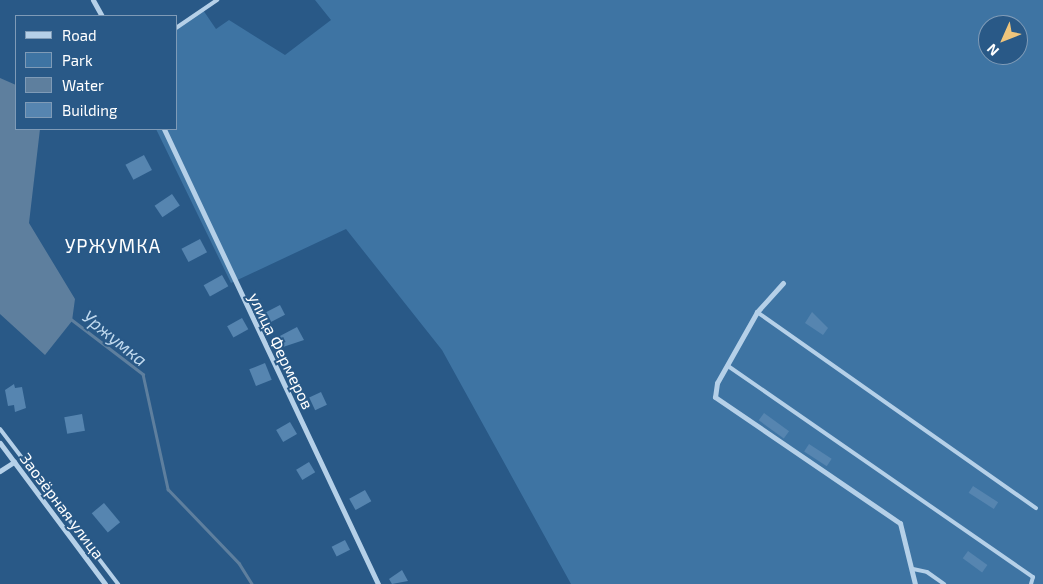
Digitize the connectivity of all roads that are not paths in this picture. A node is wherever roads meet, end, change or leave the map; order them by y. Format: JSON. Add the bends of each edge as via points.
{"nodes":[{"id":1,"x":93,"y":0,"type":"edge"},
{"id":2,"x":217,"y":0,"type":"edge"},
{"id":3,"x":101,"y":15,"type":"edge"},
{"id":4,"x":178,"y":27,"type":"edge"},
{"id":5,"x":164,"y":130,"type":"edge"},
{"id":6,"x":783,"y":283,"type":"dead end"},
{"id":7,"x":757,"y":312,"type":"junction"},
{"id":8,"x":728,"y":366,"type":"junction"},
{"id":9,"x":0,"y":429,"type":"edge"},
{"id":10,"x":0,"y":443,"type":"edge"},
{"id":11,"x":14,"y":462,"type":"junction"},
{"id":12,"x":0,"y":471,"type":"edge"},
{"id":13,"x":1036,"y":508,"type":"dead end"},
{"id":14,"x":913,"y":569,"type":"junction"},
{"id":15,"x":105,"y":584,"type":"edge"},
{"id":16,"x":118,"y":584,"type":"edge"},
{"id":17,"x":378,"y":584,"type":"edge"},
{"id":18,"x":915,"y":584,"type":"edge"},
{"id":19,"x":944,"y":584,"type":"edge"},
{"id":20,"x":1031,"y":584,"type":"edge"}],
"edges":[{"from":1,"to":3,"type":"street"},
{"from":2,"to":4,"type":"lane"},
{"from":5,"to":17,"type":"street","name":"улица Фермеров"},
{"from":6,"to":7,"type":"street"},
{"from":7,"to":8,"type":"street"},
{"from":7,"to":13,"type":"lane"},
{"from":8,"to":14,"type":"street","via":[[716,384],[715,397],[900,523]]},
{"from":8,"to":20,"type":"lane","via":[[1033,577]]},
{"from":9,"to":16,"type":"lane"},
{"from":10,"to":11,"type":"street","name":"Заозёрная улица"},
{"from":11,"to":12,"type":"street"},
{"from":11,"to":15,"type":"street","name":"Заозёрная улица"},
{"from":14,"to":18,"type":"street"},
{"from":14,"to":19,"type":"lane","via":[[927,572]]}]}
